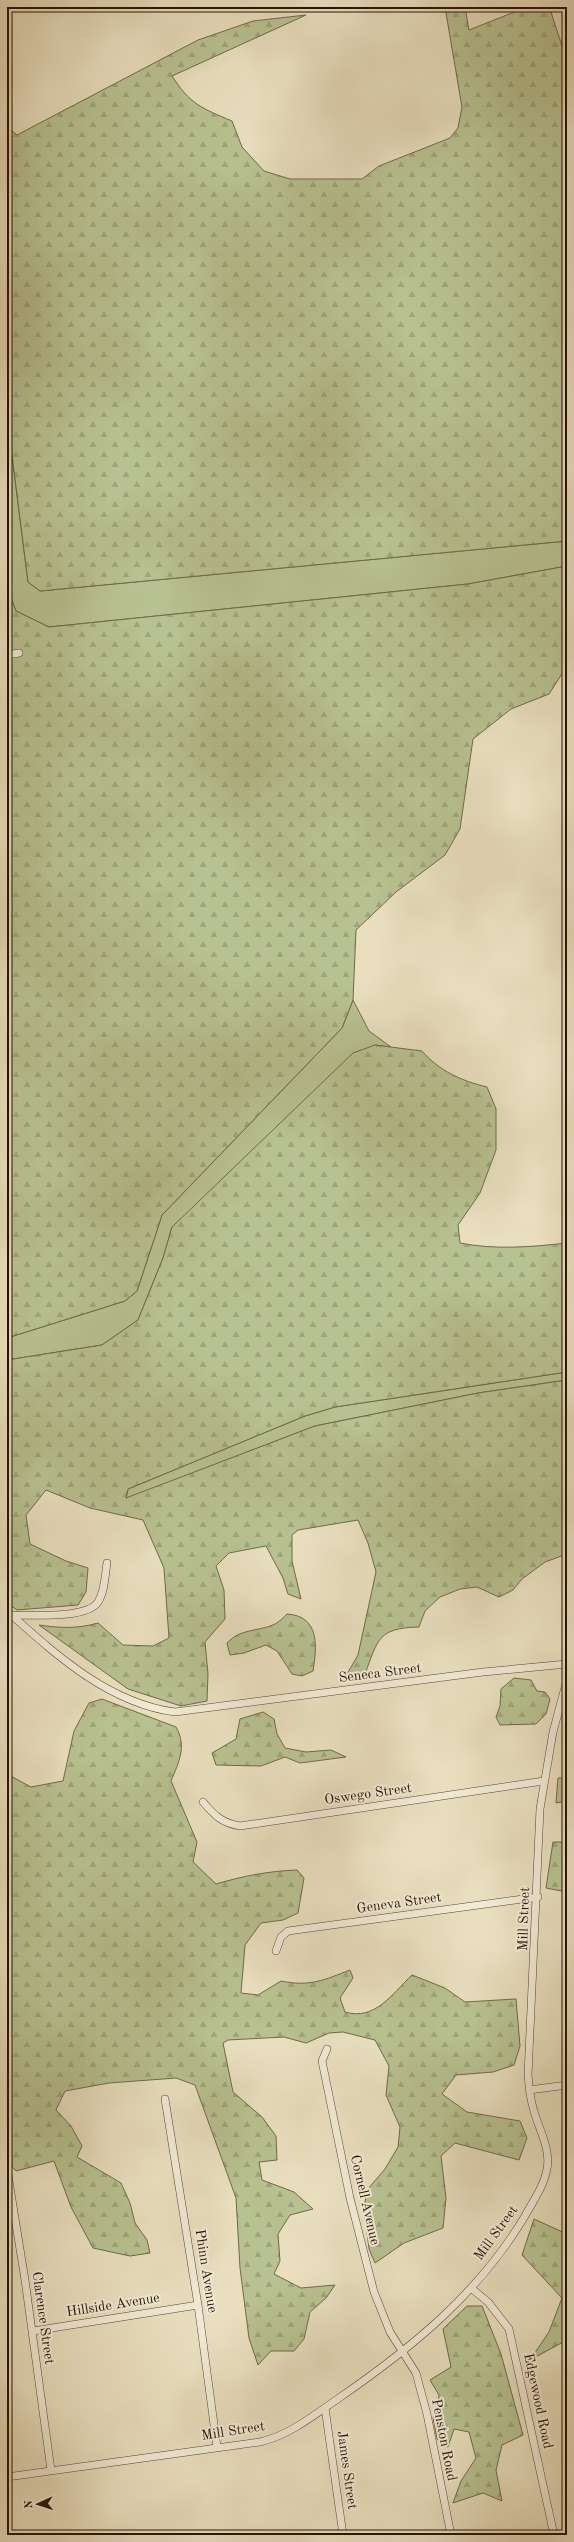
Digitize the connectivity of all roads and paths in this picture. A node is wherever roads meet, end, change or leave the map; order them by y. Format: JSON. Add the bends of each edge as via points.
{"nodes":[{"id":1,"x":19,"y":653,"type":"dead end"},
{"id":2,"x":7,"y":655,"type":"edge"},
{"id":3,"x":107,"y":1562,"type":"dead end"},
{"id":4,"x":9,"y":1613,"type":"edge"},
{"id":5,"x":567,"y":1664,"type":"edge"},
{"id":6,"x":567,"y":1680,"type":"edge"},
{"id":7,"x":544,"y":1781,"type":"junction"},
{"id":8,"x":203,"y":1802,"type":"dead end"},
{"id":9,"x":538,"y":1897,"type":"junction"},
{"id":10,"x":276,"y":1951,"type":"dead end"},
{"id":11,"x":327,"y":2048,"type":"dead end"},
{"id":12,"x":567,"y":2085,"type":"edge"},
{"id":13,"x":529,"y":2090,"type":"junction"},
{"id":14,"x":165,"y":2099,"type":"dead end"},
{"id":15,"x":7,"y":2169,"type":"edge"},
{"id":16,"x":471,"y":2288,"type":"junction"},
{"id":17,"x":198,"y":2305,"type":"junction"},
{"id":18,"x":33,"y":2331,"type":"junction"},
{"id":19,"x":403,"y":2353,"type":"junction"},
{"id":20,"x":325,"y":2408,"type":"junction"},
{"id":21,"x":217,"y":2447,"type":"junction"},
{"id":22,"x":51,"y":2470,"type":"junction"},
{"id":23,"x":7,"y":2477,"type":"edge"},
{"id":24,"x":343,"y":2535,"type":"edge"},
{"id":25,"x":451,"y":2535,"type":"edge"},
{"id":26,"x":554,"y":2535,"type":"edge"}],
"edges":[{"from":1,"to":2,"type":"street"},
{"from":3,"to":4,"type":"street","via":[[98,1603],[87,1611]]},
{"from":4,"to":5,"type":"street","name":"Seneca Street","via":[[78,1671],[144,1705],[161,1710],[197,1710],[483,1672]]},
{"from":6,"to":7,"type":"street","name":"Mill Street","via":[[553,1732]]},
{"from":7,"to":8,"type":"street","name":"Oswego Street","via":[[240,1826],[227,1824],[216,1817]]},
{"from":7,"to":9,"type":"street","name":"Mill Street"},
{"from":9,"to":10,"type":"street","name":"Geneva Street","via":[[288,1931],[281,1937]]},
{"from":9,"to":13,"type":"street","name":"Mill Street"},
{"from":11,"to":19,"type":"street","name":"Cornell Avenue","via":[[322,2061],[350,2198],[370,2278],[383,2317]]},
{"from":12,"to":13,"type":"street"},
{"from":13,"to":16,"type":"street","name":"Mill Street","via":[[546,2148],[547,2171],[540,2189],[517,2229]]},
{"from":14,"to":17,"type":"street","name":"Phinn Avenue"},
{"from":15,"to":18,"type":"street","name":"Clarence Street"},
{"from":16,"to":19,"type":"street","name":"Mill Street","via":[[428,2332]]},
{"from":16,"to":26,"type":"street","name":"Edgewood Road","via":[[488,2302],[509,2329]]},
{"from":17,"to":18,"type":"street","name":"Hillside Avenue"},
{"from":17,"to":21,"type":"street","name":"Phinn Avenue"},
{"from":18,"to":22,"type":"street","name":"Clarence Street"},
{"from":19,"to":20,"type":"street","name":"Mill Street"},
{"from":19,"to":25,"type":"street","name":"Penston Road","via":[[416,2373],[425,2407]]},
{"from":20,"to":21,"type":"street","name":"Mill Street","via":[[296,2428],[272,2439]]},
{"from":20,"to":24,"type":"street","name":"James Street"},
{"from":21,"to":22,"type":"street","name":"Mill Street"},
{"from":22,"to":23,"type":"street","name":"Mill Street"}]}
